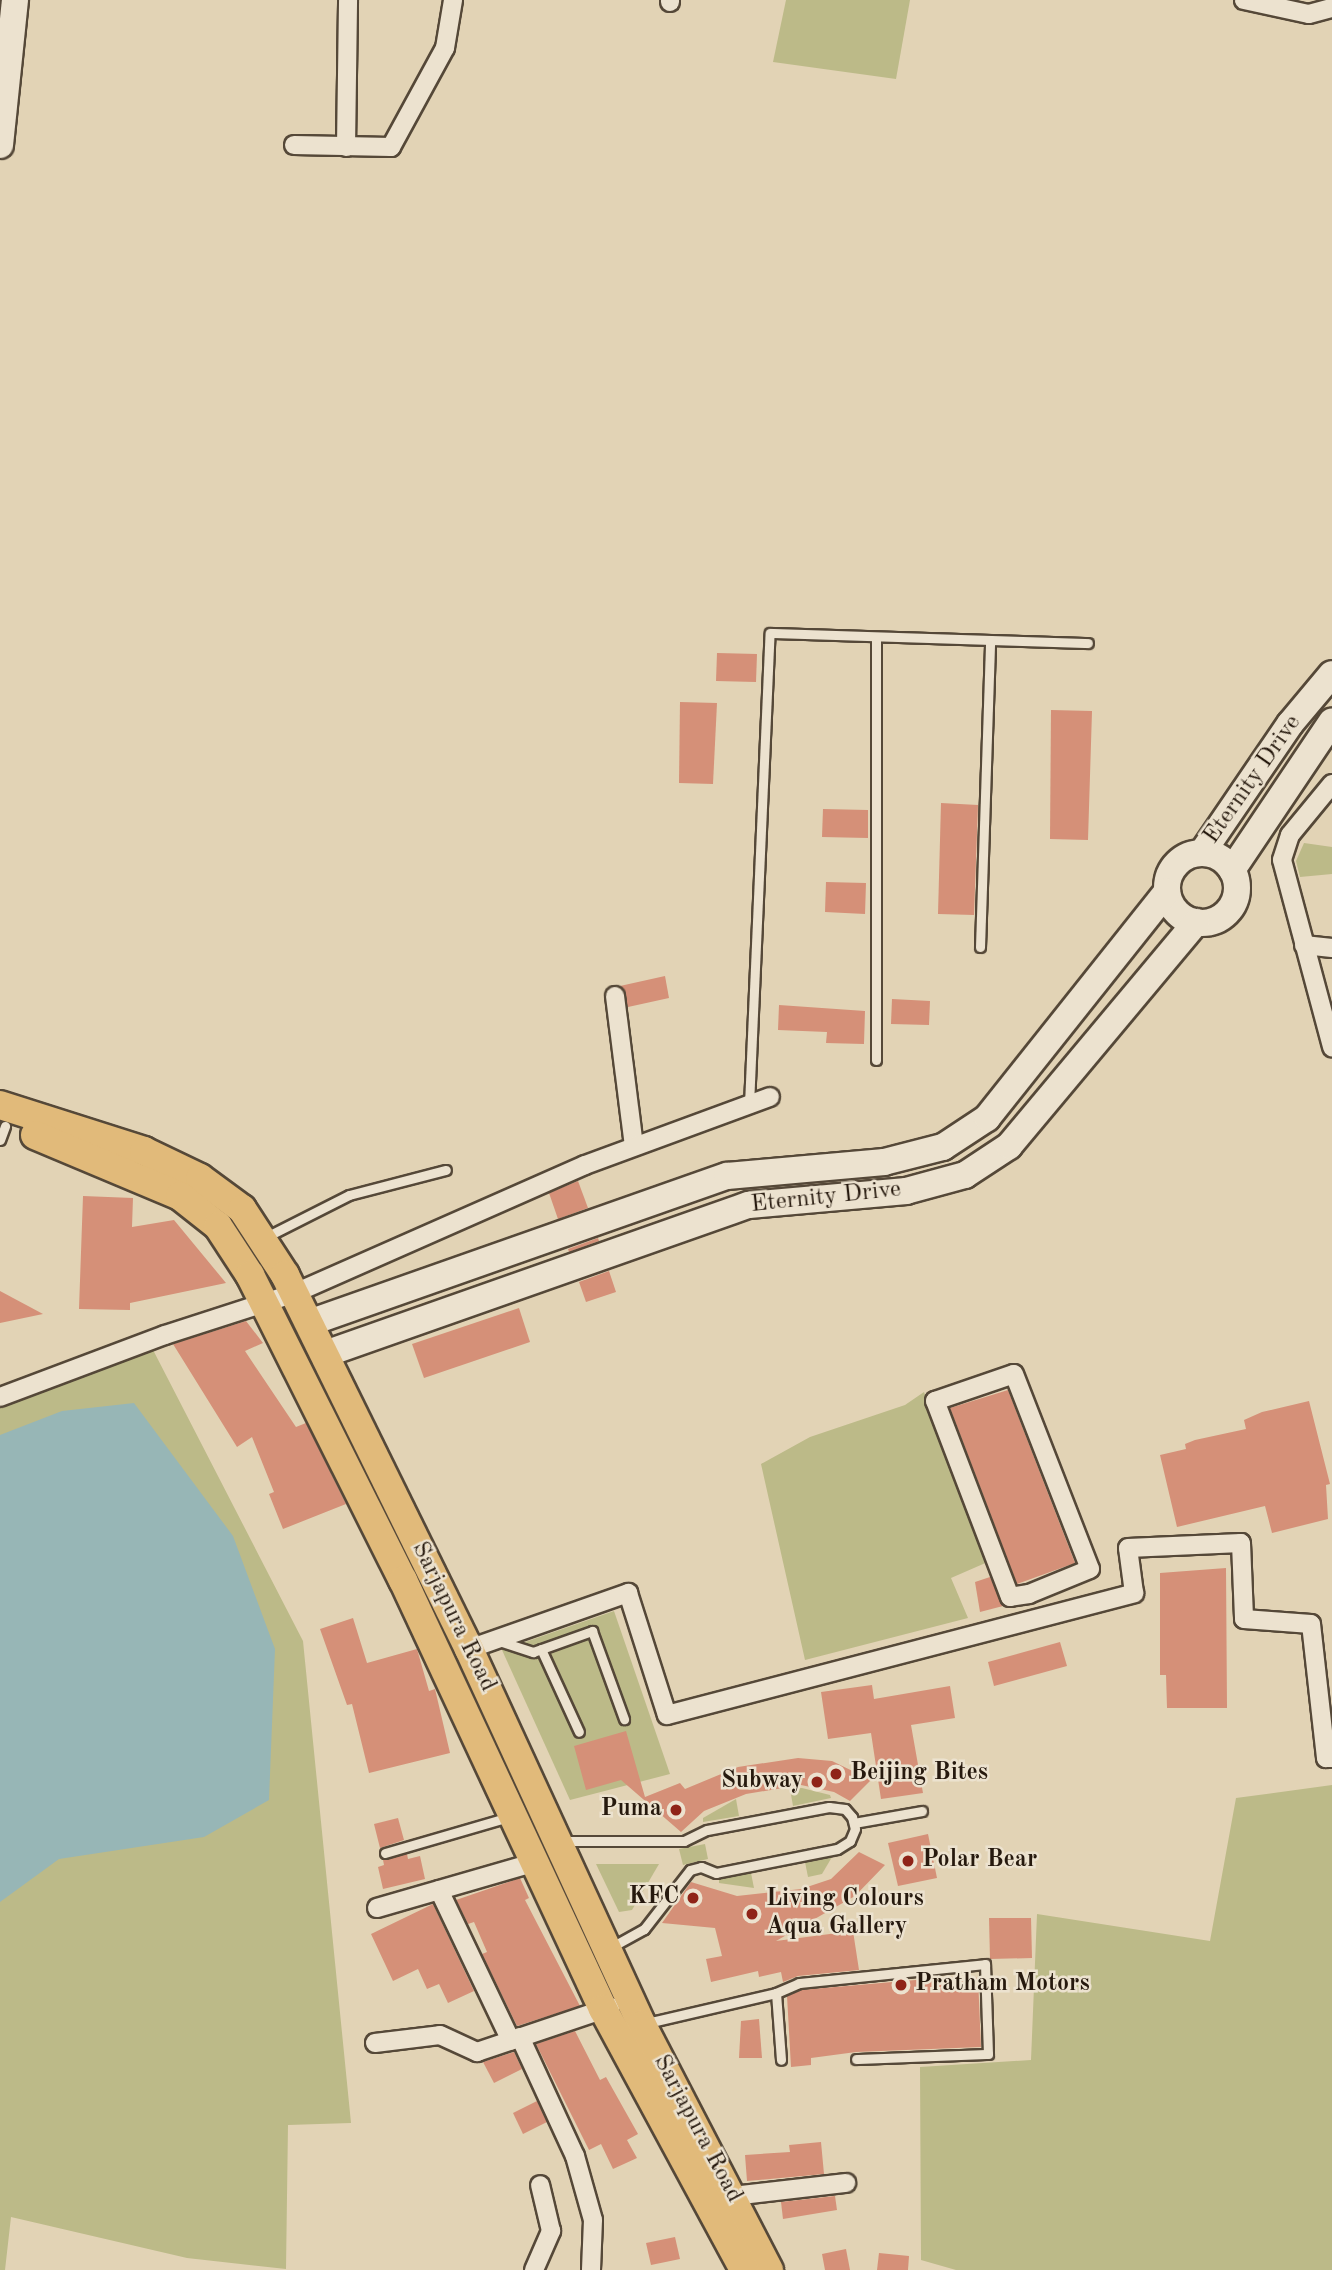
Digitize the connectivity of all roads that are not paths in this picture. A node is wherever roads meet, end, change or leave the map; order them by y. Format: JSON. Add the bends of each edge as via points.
{"nodes":[{"id":1,"x":15,"y":0,"type":"edge"},
{"id":2,"x":348,"y":0,"type":"edge"},
{"id":3,"x":453,"y":0,"type":"edge"},
{"id":4,"x":1244,"y":0,"type":"edge"},
{"id":5,"x":1332,"y":8,"type":"edge"},
{"id":6,"x":0,"y":145,"type":"edge"},
{"id":7,"x":294,"y":145,"type":"dead end"},
{"id":8,"x":346,"y":147,"type":"junction"},
{"id":9,"x":876,"y":637,"type":"junction"},
{"id":10,"x":990,"y":640,"type":"junction"},
{"id":11,"x":1088,"y":643,"type":"dead end"},
{"id":12,"x":1332,"y":674,"type":"edge"},
{"id":13,"x":1332,"y":721,"type":"edge"},
{"id":14,"x":1332,"y":784,"type":"edge"},
{"id":15,"x":1202,"y":853,"type":"junction"},
{"id":16,"x":1232,"y":870,"type":"junction"},
{"id":17,"x":1167,"y":892,"type":"junction"},
{"id":18,"x":1196,"y":922,"type":"junction"},
{"id":19,"x":1304,"y":945,"type":"junction"},
{"id":20,"x":980,"y":947,"type":"dead end"},
{"id":21,"x":1332,"y":948,"type":"edge"},
{"id":22,"x":615,"y":996,"type":"dead end"},
{"id":23,"x":1332,"y":1047,"type":"edge"},
{"id":24,"x":876,"y":1060,"type":"dead end"},
{"id":25,"x":770,"y":1097,"type":"dead end"},
{"id":26,"x":749,"y":1106,"type":"junction"},
{"id":27,"x":1,"y":1124,"type":"edge"},
{"id":28,"x":635,"y":1146,"type":"junction"},
{"id":29,"x":446,"y":1170,"type":"dead end"},
{"id":30,"x":262,"y":1239,"type":"junction"},
{"id":31,"x":295,"y":1293,"type":"junction"},
{"id":32,"x":265,"y":1303,"type":"junction"},
{"id":33,"x":309,"y":1322,"type":"junction"},
{"id":34,"x":325,"y":1354,"type":"junction"},
{"id":35,"x":0,"y":1397,"type":"edge"},
{"id":36,"x":1053,"y":1584,"type":"junction"},
{"id":37,"x":1063,"y":1611,"type":"junction"},
{"id":38,"x":482,"y":1644,"type":"junction"},
{"id":39,"x":541,"y":1649,"type":"junction"},
{"id":40,"x":624,"y":1719,"type":"dead end"},
{"id":41,"x":579,"y":1732,"type":"dead end"},
{"id":42,"x":1332,"y":1758,"type":"edge"},
{"id":43,"x":922,"y":1811,"type":"dead end"},
{"id":44,"x":514,"y":1816,"type":"junction"},
{"id":45,"x":854,"y":1823,"type":"junction"},
{"id":46,"x":558,"y":1841,"type":"junction"},
{"id":47,"x":385,"y":1853,"type":"dead end"},
{"id":48,"x":536,"y":1862,"type":"junction"},
{"id":49,"x":439,"y":1890,"type":"junction"},
{"id":50,"x":377,"y":1908,"type":"dead end"},
{"id":51,"x":607,"y":1949,"type":"junction"},
{"id":52,"x":776,"y":1993,"type":"junction"},
{"id":53,"x":603,"y":2009,"type":"junction"},
{"id":54,"x":636,"y":2013,"type":"junction"},
{"id":55,"x":516,"y":2039,"type":"junction"},
{"id":56,"x":375,"y":2043,"type":"dead end"},
{"id":57,"x":856,"y":2059,"type":"dead end"},
{"id":58,"x":781,"y":2060,"type":"dead end"},
{"id":59,"x":846,"y":2183,"type":"dead end"},
{"id":60,"x":540,"y":2185,"type":"dead end"},
{"id":61,"x":733,"y":2196,"type":"junction"},
{"id":62,"x":534,"y":2270,"type":"edge"},
{"id":63,"x":591,"y":2270,"type":"edge"},
{"id":64,"x":744,"y":2270,"type":"edge"},
{"id":65,"x":769,"y":2270,"type":"edge"}],
"edges":[{"from":1,"to":6,"type":"street"},
{"from":2,"to":8,"type":"street"},
{"from":3,"to":8,"type":"street","via":[[445,48],[397,140],[384,148]]},
{"from":4,"to":5,"type":"street","via":[[1309,14]]},
{"from":7,"to":8,"type":"street"},
{"from":9,"to":10,"type":"lane"},
{"from":9,"to":24,"type":"lane"},
{"from":9,"to":26,"type":"lane","via":[[770,634]]},
{"from":10,"to":11,"type":"lane"},
{"from":10,"to":20,"type":"lane"},
{"from":12,"to":15,"type":"street","name":"Eternity Drive","via":[[1290,724]]},
{"from":13,"to":16,"type":"street","name":"Eternity Drive"},
{"from":14,"to":19,"type":"street","via":[[1290,835],[1283,851]]},
{"from":15,"to":16,"type":"street","name":"Eternity Drive","via":[[1224,861]]},
{"from":15,"to":17,"type":"street","name":"Eternity Drive","via":[[1172,870]]},
{"from":16,"to":18,"type":"street","name":"Eternity Drive","via":[[1237,892],[1234,904],[1218,920]]},
{"from":17,"to":18,"type":"street","via":[[1176,912]]},
{"from":17,"to":33,"type":"street","name":"Eternity Drive","via":[[987,1118],[943,1147],[884,1162],[727,1176]]},
{"from":18,"to":34,"type":"street","name":"Eternity Drive","via":[[1009,1146],[965,1175],[906,1191],[749,1205]]},
{"from":19,"to":21,"type":"street"},
{"from":19,"to":23,"type":"street"},
{"from":22,"to":28,"type":"street"},
{"from":25,"to":26,"type":"street"},
{"from":26,"to":28,"type":"street"},
{"from":27,"to":30,"type":"main road","name":"Sarjapura Road","via":[[144,1150],[200,1178],[242,1209]]},
{"from":27,"to":32,"type":"main road","name":"Sarjapura Road","via":[[130,1171],[180,1196],[218,1226]]},
{"from":28,"to":31,"type":"street"},
{"from":29,"to":30,"type":"lane","via":[[349,1195]]},
{"from":30,"to":31,"type":"main road","name":"Sarjapura Road"},
{"from":31,"to":32,"type":"street"},
{"from":31,"to":33,"type":"main road","name":"Sarjapura Road"},
{"from":32,"to":35,"type":"street"},
{"from":32,"to":44,"type":"main road","name":"Sarjapura Road","via":[[398,1568]]},
{"from":33,"to":34,"type":"main road","name":"Sarjapura Road"},
{"from":34,"to":38,"type":"main road","name":"Sarjapura Road"},
{"from":36,"to":36,"type":"street","via":[[1010,1597],[935,1401],[1013,1374],[1090,1569]]},
{"from":36,"to":37,"type":"street"},
{"from":37,"to":38,"type":"street","via":[[667,1715],[628,1593]]},
{"from":37,"to":42,"type":"street","via":[[1134,1592],[1128,1548],[1241,1543],[1244,1619],[1311,1624],[1326,1758]]},
{"from":38,"to":39,"type":"lane","via":[[533,1652]]},
{"from":38,"to":46,"type":"main road","name":"Sarjapura Road"},
{"from":39,"to":40,"type":"lane","via":[[592,1631]]},
{"from":39,"to":41,"type":"lane"},
{"from":43,"to":45,"type":"lane"},
{"from":44,"to":47,"type":"lane"},
{"from":44,"to":48,"type":"main road","name":"Sarjapura Road"},
{"from":45,"to":46,"type":"lane","via":[[845,1809],[829,1807],[707,1829],[684,1841]]},
{"from":45,"to":51,"type":"lane","via":[[850,1842],[837,1849],[716,1872],[701,1867],[690,1870],[644,1929]]},
{"from":46,"to":51,"type":"main road","name":"Sarjapura Road"},
{"from":48,"to":49,"type":"street"},
{"from":48,"to":53,"type":"main road","name":"Sarjapura Road"},
{"from":49,"to":50,"type":"street"},
{"from":49,"to":55,"type":"street"},
{"from":51,"to":54,"type":"main road","name":"Sarjapura Road"},
{"from":52,"to":54,"type":"lane"},
{"from":52,"to":57,"type":"lane","via":[[799,1983],[985,1964],[988,2054]]},
{"from":52,"to":58,"type":"lane"},
{"from":53,"to":54,"type":"street"},
{"from":53,"to":55,"type":"street"},
{"from":53,"to":64,"type":"main road","name":"Sarjapura Road"},
{"from":54,"to":61,"type":"main road","name":"Sarjapura Road"},
{"from":55,"to":56,"type":"street","via":[[477,2052],[440,2035]]},
{"from":55,"to":63,"type":"street","via":[[575,2156],[593,2220]]},
{"from":59,"to":61,"type":"street"},
{"from":60,"to":62,"type":"street","via":[[551,2231]]},
{"from":61,"to":65,"type":"main road","name":"Sarjapura Road"}]}
